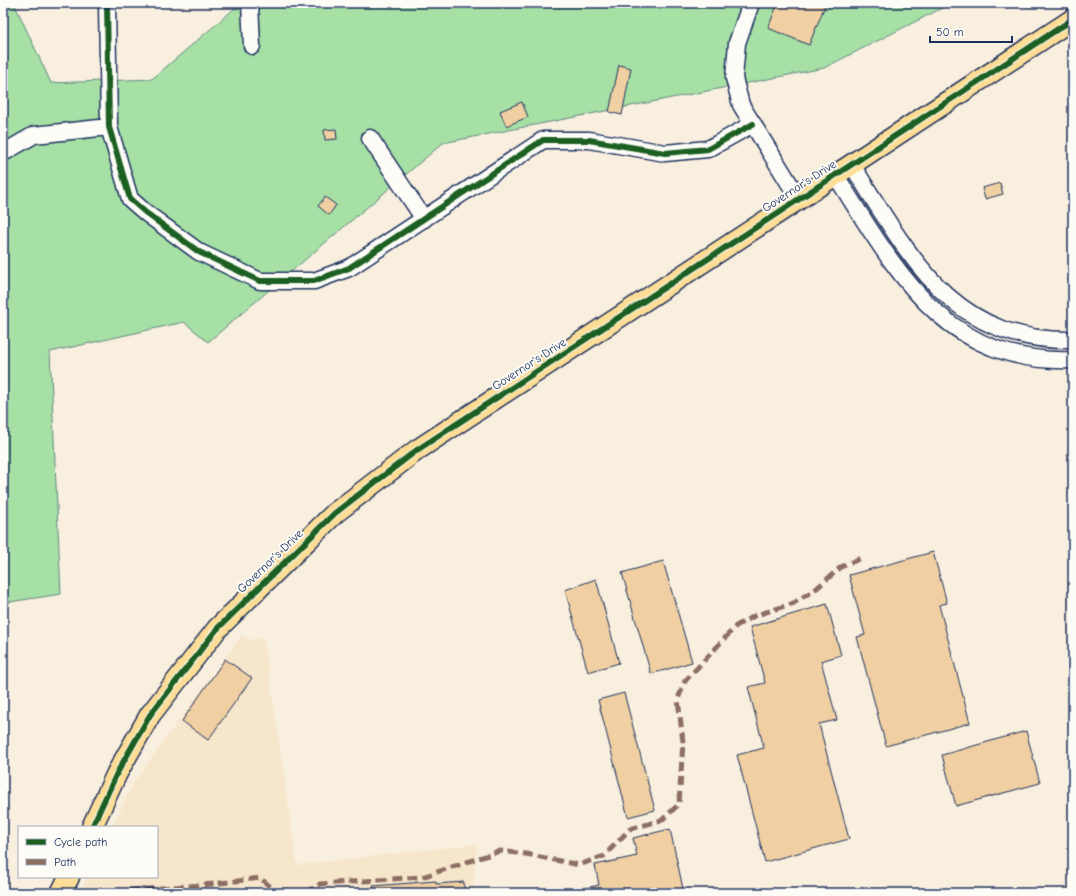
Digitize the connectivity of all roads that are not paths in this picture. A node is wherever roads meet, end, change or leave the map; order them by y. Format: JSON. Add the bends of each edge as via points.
{"nodes":[{"id":1,"x":107,"y":3,"type":"edge"},
{"id":2,"x":250,"y":3,"type":"edge"},
{"id":3,"x":750,"y":3,"type":"edge"},
{"id":4,"x":1073,"y":19,"type":"edge"},
{"id":5,"x":252,"y":46,"type":"dead end"},
{"id":6,"x":753,"y":124,"type":"junction"},
{"id":7,"x":109,"y":127,"type":"junction"},
{"id":8,"x":370,"y":138,"type":"dead end"},
{"id":9,"x":3,"y":153,"type":"edge"},
{"id":10,"x":852,"y":165,"type":"junction"},
{"id":11,"x":836,"y":176,"type":"junction"},
{"id":12,"x":799,"y":200,"type":"junction"},
{"id":13,"x":424,"y":219,"type":"junction"},
{"id":14,"x":1073,"y":340,"type":"edge"},
{"id":15,"x":1073,"y":360,"type":"edge"},
{"id":16,"x":92,"y":826,"type":"edge"},
{"id":17,"x":68,"y":878,"type":"edge"},
{"id":18,"x":61,"y":893,"type":"edge"}],
"edges":[{"from":1,"to":7,"type":"street"},
{"from":2,"to":5,"type":"street"},
{"from":3,"to":6,"type":"street","via":[[737,43],[734,78],[742,105]]},
{"from":4,"to":10,"type":"main road","name":"Governor's Drive"},
{"from":6,"to":12,"type":"street"},
{"from":6,"to":13,"type":"street","via":[[708,148],[665,153],[589,140],[542,140]]},
{"from":7,"to":9,"type":"street","via":[[34,135]]},
{"from":7,"to":13,"type":"street","via":[[130,199],[199,252],[260,281],[314,282],[349,268]]},
{"from":8,"to":13,"type":"street"},
{"from":10,"to":11,"type":"main road","name":"Governor's Drive"},
{"from":10,"to":14,"type":"street","via":[[915,262],[954,302],[976,318],[1016,334]]},
{"from":11,"to":12,"type":"main road","name":"Governor's Drive"},
{"from":11,"to":15,"type":"street","via":[[904,279],[944,320],[964,334],[1004,351],[1037,358]]},
{"from":12,"to":16,"type":"main road","name":"Governor's Drive","via":[[417,450],[335,513],[217,629],[150,715],[117,773]]},
{"from":17,"to":18,"type":"main road"}]}
